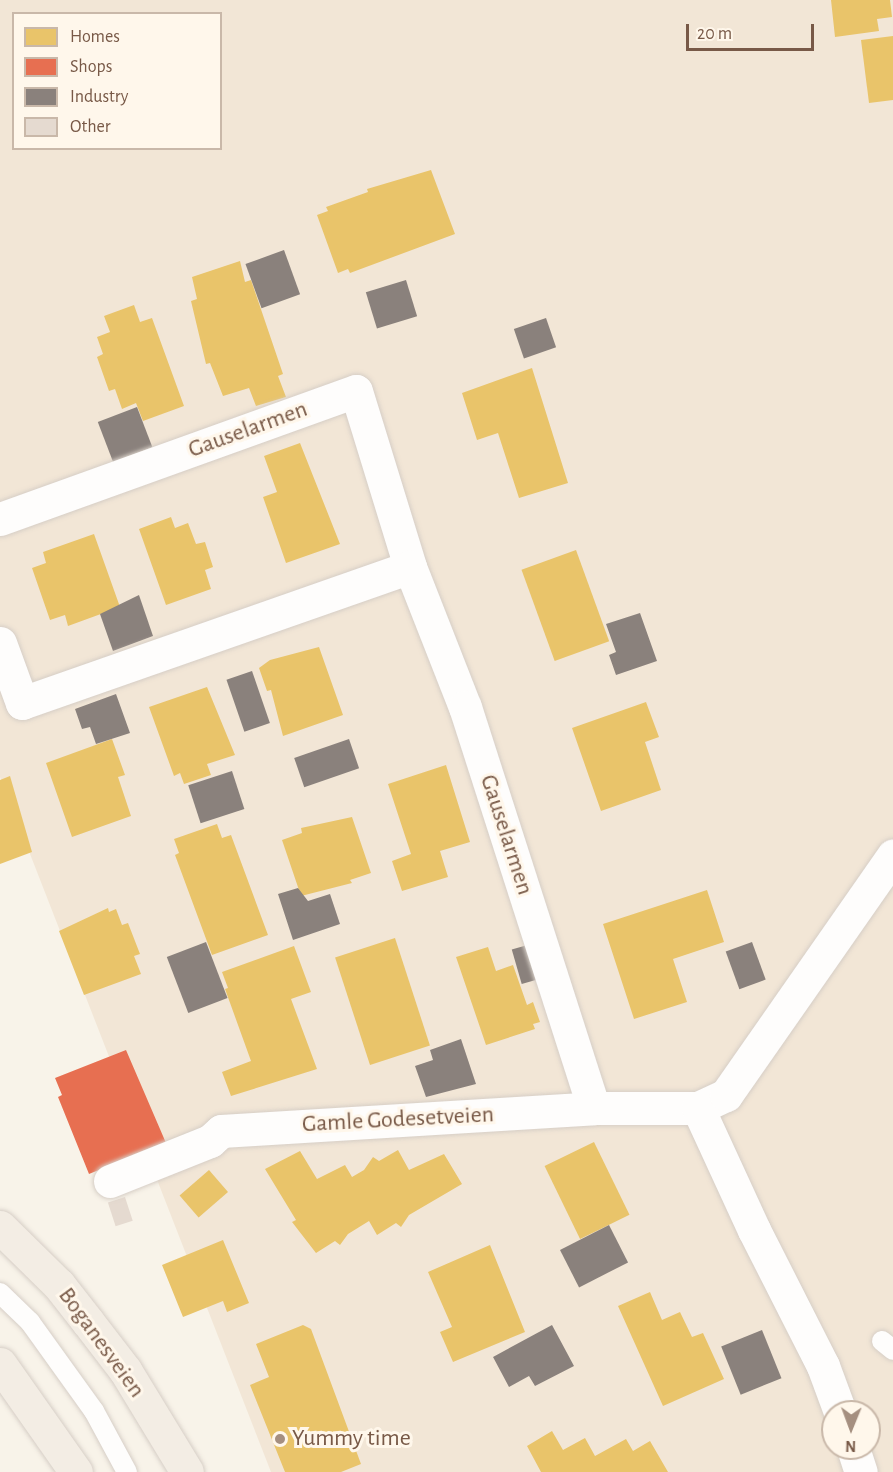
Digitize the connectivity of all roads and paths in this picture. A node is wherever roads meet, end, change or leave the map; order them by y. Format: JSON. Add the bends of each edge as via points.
{"nodes":[{"id":1,"x":0,"y":519,"type":"edge"},
{"id":2,"x":410,"y":567,"type":"junction"},
{"id":3,"x":0,"y":643,"type":"edge"},
{"id":4,"x":893,"y":856,"type":"edge"},
{"id":5,"x":594,"y":1108,"type":"junction"},
{"id":6,"x":698,"y":1108,"type":"junction"},
{"id":7,"x":110,"y":1181,"type":"dead end"},
{"id":8,"x":0,"y":1227,"type":"edge"},
{"id":9,"x":0,"y":1293,"type":"edge"},
{"id":10,"x":0,"y":1364,"type":"edge"},
{"id":11,"x":836,"y":1400,"type":"edge"},
{"id":12,"x":76,"y":1472,"type":"edge"},
{"id":13,"x":127,"y":1472,"type":"edge"},
{"id":14,"x":187,"y":1472,"type":"edge"}],
"edges":[{"from":1,"to":2,"type":"street","name":"Gauselarmen","via":[[356,391]]},
{"from":2,"to":3,"type":"street","via":[[22,704]]},
{"from":2,"to":5,"type":"street","name":"Gauselarmen","via":[[465,707]]},
{"from":4,"to":6,"type":"street","name":"Gamle Godesetveien","via":[[726,1095]]},
{"from":5,"to":6,"type":"street","name":"Gamle Godesetveien"},
{"from":5,"to":7,"type":"street","name":"Gamle Godesetveien","via":[[221,1131],[210,1141]]},
{"from":6,"to":11,"type":"street","via":[[754,1230],[824,1366]]},
{"from":8,"to":14,"type":"main road","name":"Boganesveien","via":[[59,1285],[125,1370]]},
{"from":9,"to":13,"type":"lane","name":"Boganesveien","via":[[30,1322],[94,1411]]},
{"from":10,"to":12,"type":"main road"}]}
